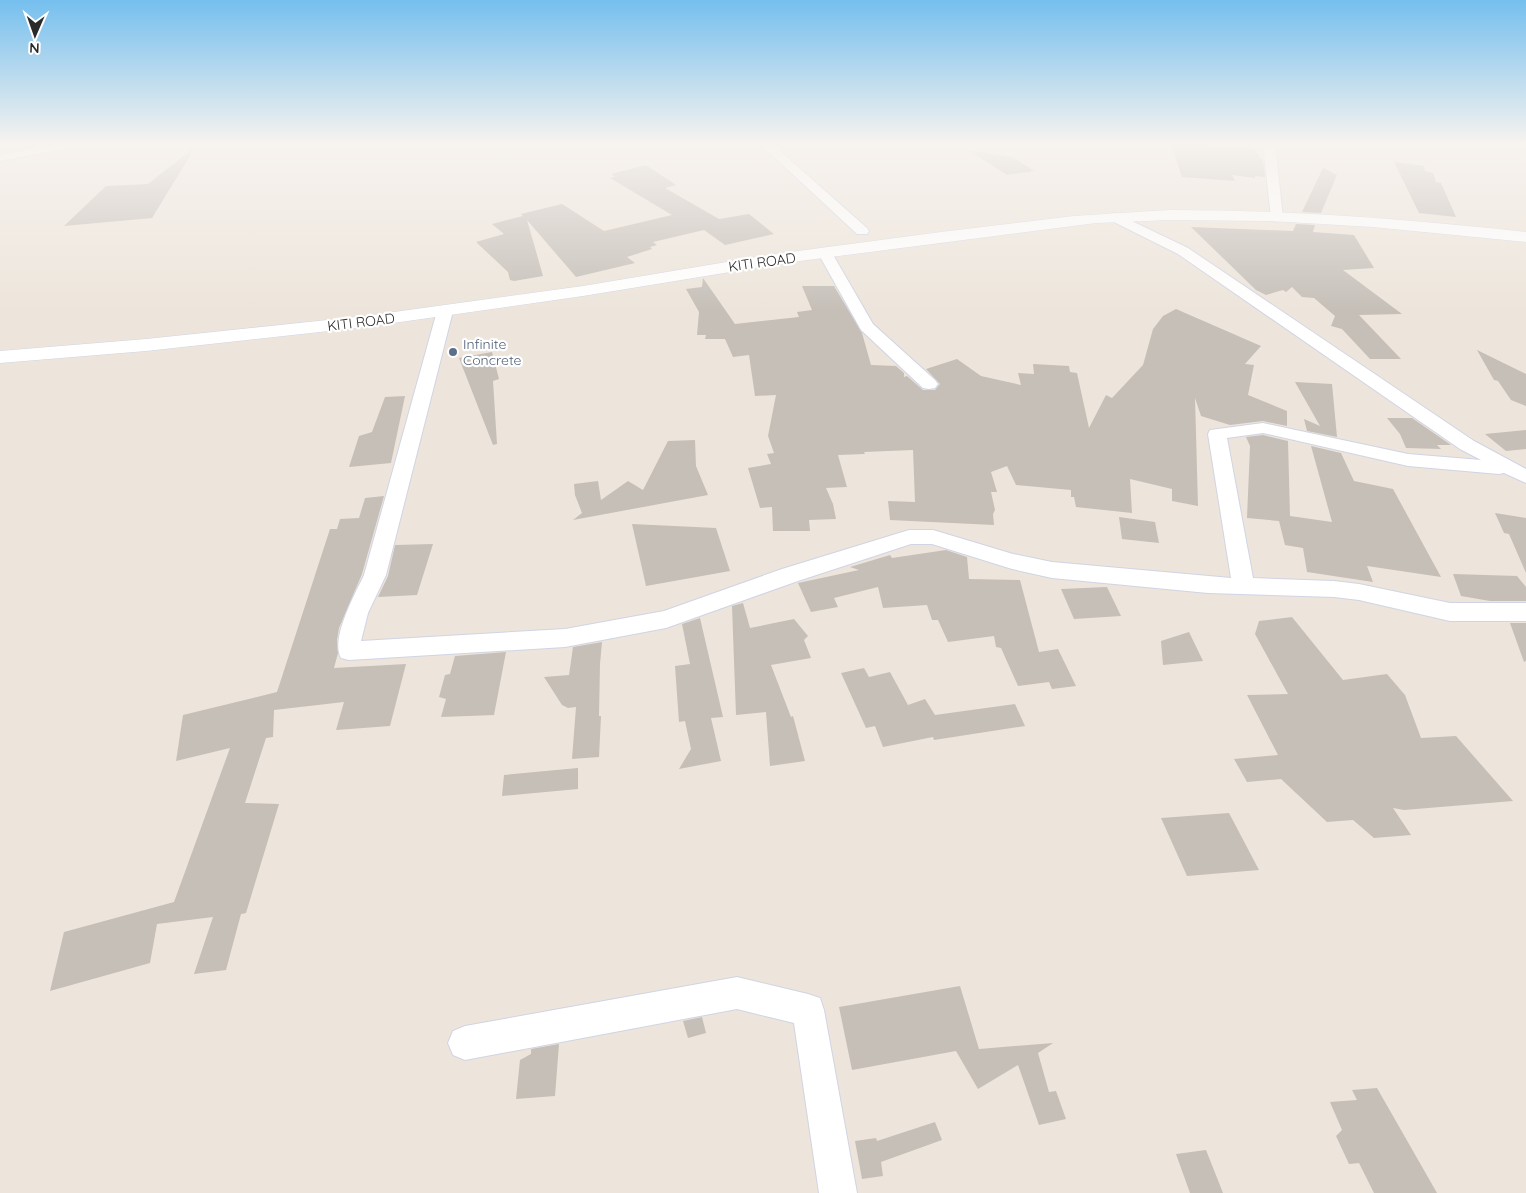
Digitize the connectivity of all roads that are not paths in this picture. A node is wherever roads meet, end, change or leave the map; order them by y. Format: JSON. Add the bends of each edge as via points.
{"nodes":[{"id":1,"x":827,"y":200,"type":"edge"},
{"id":2,"x":1275,"y":200,"type":"edge"},
{"id":3,"x":1116,"y":217,"type":"junction"},
{"id":4,"x":1277,"y":218,"type":"junction"},
{"id":5,"x":862,"y":231,"type":"dead end"},
{"id":6,"x":1526,"y":237,"type":"edge"},
{"id":7,"x":825,"y":253,"type":"junction"},
{"id":8,"x":446,"y":311,"type":"junction"},
{"id":9,"x":0,"y":357,"type":"edge"},
{"id":10,"x":929,"y":384,"type":"dead end"},
{"id":11,"x":1508,"y":468,"type":"junction"},
{"id":12,"x":1526,"y":478,"type":"edge"},
{"id":13,"x":1244,"y":586,"type":"junction"},
{"id":14,"x":1526,"y":612,"type":"edge"},
{"id":15,"x":465,"y":1043,"type":"dead end"},
{"id":16,"x":838,"y":1193,"type":"edge"}],
"edges":[{"from":1,"to":5,"type":"street"},
{"from":2,"to":4,"type":"street"},
{"from":3,"to":4,"type":"street","name":"KITI ROAD"},
{"from":3,"to":7,"type":"street","name":"KITI ROAD"},
{"from":3,"to":11,"type":"street","via":[[1183,250],[1466,445]]},
{"from":4,"to":6,"type":"street","name":"KITI ROAD"},
{"from":7,"to":8,"type":"street","name":"KITI ROAD"},
{"from":7,"to":10,"type":"street","via":[[867,327]]},
{"from":8,"to":9,"type":"street","name":"KITI ROAD","via":[[190,341]]},
{"from":8,"to":13,"type":"street","via":[[375,575],[357,613],[348,642],[349,651],[565,638],[666,619],[909,537],[933,537],[1052,570]]},
{"from":11,"to":12,"type":"street"},
{"from":11,"to":13,"type":"street","via":[[1408,460],[1263,428],[1217,434]]},
{"from":13,"to":14,"type":"street","via":[[1359,592],[1450,612]]},
{"from":15,"to":16,"type":"street","via":[[737,993],[808,1010]]}]}
